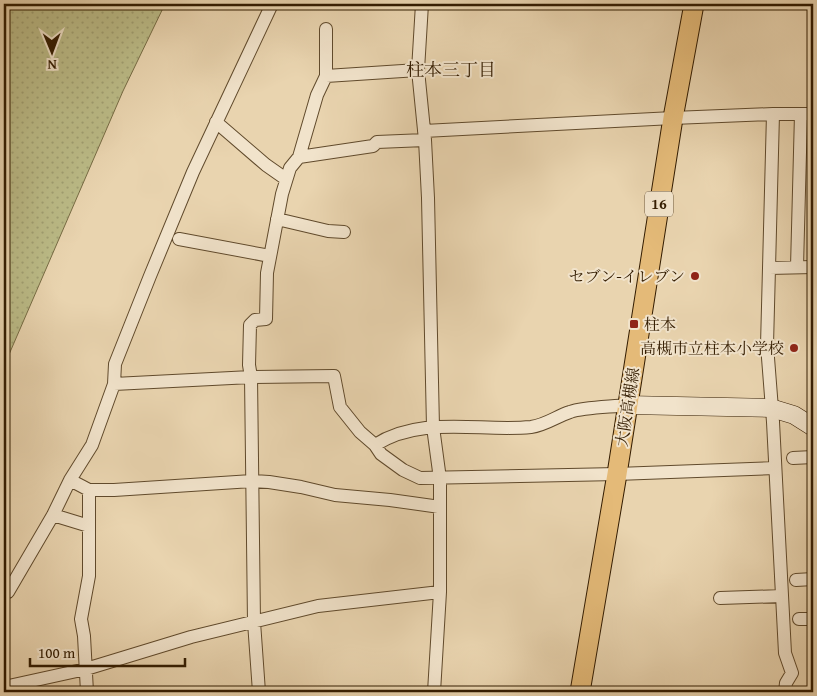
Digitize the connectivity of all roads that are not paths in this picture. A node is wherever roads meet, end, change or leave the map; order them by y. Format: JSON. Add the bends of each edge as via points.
{"nodes":[{"id":1,"x":272,"y":4,"type":"edge"},
{"id":2,"x":422,"y":4,"type":"edge"},
{"id":3,"x":694,"y":4,"type":"edge"},
{"id":4,"x":326,"y":29,"type":"dead end"},
{"id":5,"x":418,"y":70,"type":"junction"},
{"id":6,"x":326,"y":76,"type":"junction"},
{"id":7,"x":772,"y":114,"type":"junction"},
{"id":8,"x":807,"y":114,"type":"edge"},
{"id":9,"x":673,"y":118,"type":"junction"},
{"id":10,"x":216,"y":122,"type":"junction"},
{"id":11,"x":425,"y":135,"type":"junction"},
{"id":12,"x":299,"y":156,"type":"junction"},
{"id":13,"x":286,"y":179,"type":"junction"},
{"id":14,"x":277,"y":218,"type":"junction"},
{"id":15,"x":344,"y":232,"type":"dead end"},
{"id":16,"x":179,"y":239,"type":"dead end"},
{"id":17,"x":270,"y":256,"type":"junction"},
{"id":18,"x":798,"y":267,"type":"junction"},
{"id":19,"x":813,"y":267,"type":"edge"},
{"id":20,"x":769,"y":268,"type":"junction"},
{"id":21,"x":251,"y":378,"type":"junction"},
{"id":22,"x":114,"y":384,"type":"junction"},
{"id":23,"x":627,"y":406,"type":"junction"},
{"id":24,"x":771,"y":408,"type":"junction"},
{"id":25,"x":813,"y":426,"type":"edge"},
{"id":26,"x":433,"y":427,"type":"junction"},
{"id":27,"x":374,"y":445,"type":"junction"},
{"id":28,"x":813,"y":457,"type":"edge"},
{"id":29,"x":793,"y":458,"type":"dead end"},
{"id":30,"x":775,"y":468,"type":"junction"},
{"id":31,"x":617,"y":474,"type":"junction"},
{"id":32,"x":440,"y":479,"type":"junction"},
{"id":33,"x":70,"y":480,"type":"junction"},
{"id":34,"x":252,"y":481,"type":"junction"},
{"id":35,"x":89,"y":490,"type":"junction"},
{"id":36,"x":440,"y":507,"type":"junction"},
{"id":37,"x":54,"y":514,"type":"junction"},
{"id":38,"x":89,"y":526,"type":"junction"},
{"id":39,"x":813,"y":579,"type":"edge"},
{"id":40,"x":796,"y":580,"type":"dead end"},
{"id":41,"x":8,"y":592,"type":"dead end"},
{"id":42,"x":440,"y":592,"type":"junction"},
{"id":43,"x":782,"y":596,"type":"junction"},
{"id":44,"x":720,"y":598,"type":"dead end"},
{"id":45,"x":813,"y":618,"type":"edge"},
{"id":46,"x":800,"y":619,"type":"dead end"},
{"id":47,"x":254,"y":622,"type":"junction"},
{"id":48,"x":86,"y":669,"type":"junction"},
{"id":49,"x":4,"y":687,"type":"edge"},
{"id":50,"x":87,"y":692,"type":"edge"},
{"id":51,"x":259,"y":692,"type":"edge"},
{"id":52,"x":434,"y":692,"type":"edge"},
{"id":53,"x":580,"y":692,"type":"edge"},
{"id":54,"x":785,"y":692,"type":"edge"}],
"edges":[{"from":1,"to":10,"type":"street"},
{"from":2,"to":5,"type":"street"},
{"from":3,"to":9,"type":"main road","name":"大阪高槻線","number":"16"},
{"from":4,"to":6,"type":"street"},
{"from":5,"to":6,"type":"street"},
{"from":5,"to":11,"type":"street"},
{"from":6,"to":12,"type":"street"},
{"from":7,"to":8,"type":"street"},
{"from":7,"to":9,"type":"street"},
{"from":7,"to":20,"type":"street"},
{"from":8,"to":18,"type":"street"},
{"from":9,"to":11,"type":"street"},
{"from":9,"to":23,"type":"main road","name":"大阪高槻線","number":"16"},
{"from":10,"to":13,"type":"street"},
{"from":10,"to":22,"type":"street","via":[[115,364]]},
{"from":11,"to":12,"type":"street"},
{"from":11,"to":26,"type":"street"},
{"from":12,"to":13,"type":"street"},
{"from":13,"to":14,"type":"street"},
{"from":14,"to":15,"type":"street"},
{"from":14,"to":17,"type":"street"},
{"from":16,"to":17,"type":"street"},
{"from":17,"to":21,"type":"street","via":[[266,319],[255,320],[250,325]]},
{"from":18,"to":19,"type":"street"},
{"from":18,"to":20,"type":"street"},
{"from":20,"to":24,"type":"street","via":[[767,345]]},
{"from":21,"to":22,"type":"street"},
{"from":21,"to":27,"type":"street","via":[[334,376],[340,407]]},
{"from":21,"to":34,"type":"street"},
{"from":22,"to":33,"type":"street","via":[[92,445]]},
{"from":23,"to":24,"type":"street"},
{"from":23,"to":26,"type":"street","via":[[572,411],[533,427]]},
{"from":23,"to":31,"type":"main road","name":"大阪高槻線","number":"16"},
{"from":24,"to":25,"type":"street","via":[[794,415]]},
{"from":24,"to":30,"type":"street"},
{"from":26,"to":27,"type":"street","via":[[385,438]]},
{"from":26,"to":32,"type":"street"},
{"from":27,"to":32,"type":"street","via":[[403,470],[420,478]]},
{"from":28,"to":29,"type":"street"},
{"from":30,"to":31,"type":"street"},
{"from":30,"to":43,"type":"street"},
{"from":31,"to":32,"type":"street"},
{"from":31,"to":53,"type":"main road","name":"大阪高槻線","number":"16"},
{"from":32,"to":36,"type":"street"},
{"from":33,"to":35,"type":"street"},
{"from":33,"to":37,"type":"street"},
{"from":34,"to":35,"type":"street","via":[[156,489]]},
{"from":34,"to":36,"type":"street"},
{"from":34,"to":47,"type":"street"},
{"from":35,"to":38,"type":"street"},
{"from":36,"to":42,"type":"street"},
{"from":37,"to":38,"type":"street"},
{"from":37,"to":41,"type":"street"},
{"from":38,"to":48,"type":"street","via":[[89,576],[81,619]]},
{"from":39,"to":40,"type":"street"},
{"from":42,"to":47,"type":"street","via":[[318,606]]},
{"from":42,"to":52,"type":"street"},
{"from":43,"to":44,"type":"street"},
{"from":43,"to":54,"type":"street","via":[[785,653],[792,673]]},
{"from":45,"to":46,"type":"street"},
{"from":47,"to":48,"type":"street","via":[[191,637]]},
{"from":47,"to":51,"type":"street"},
{"from":48,"to":49,"type":"street"},
{"from":48,"to":50,"type":"street"}]}
